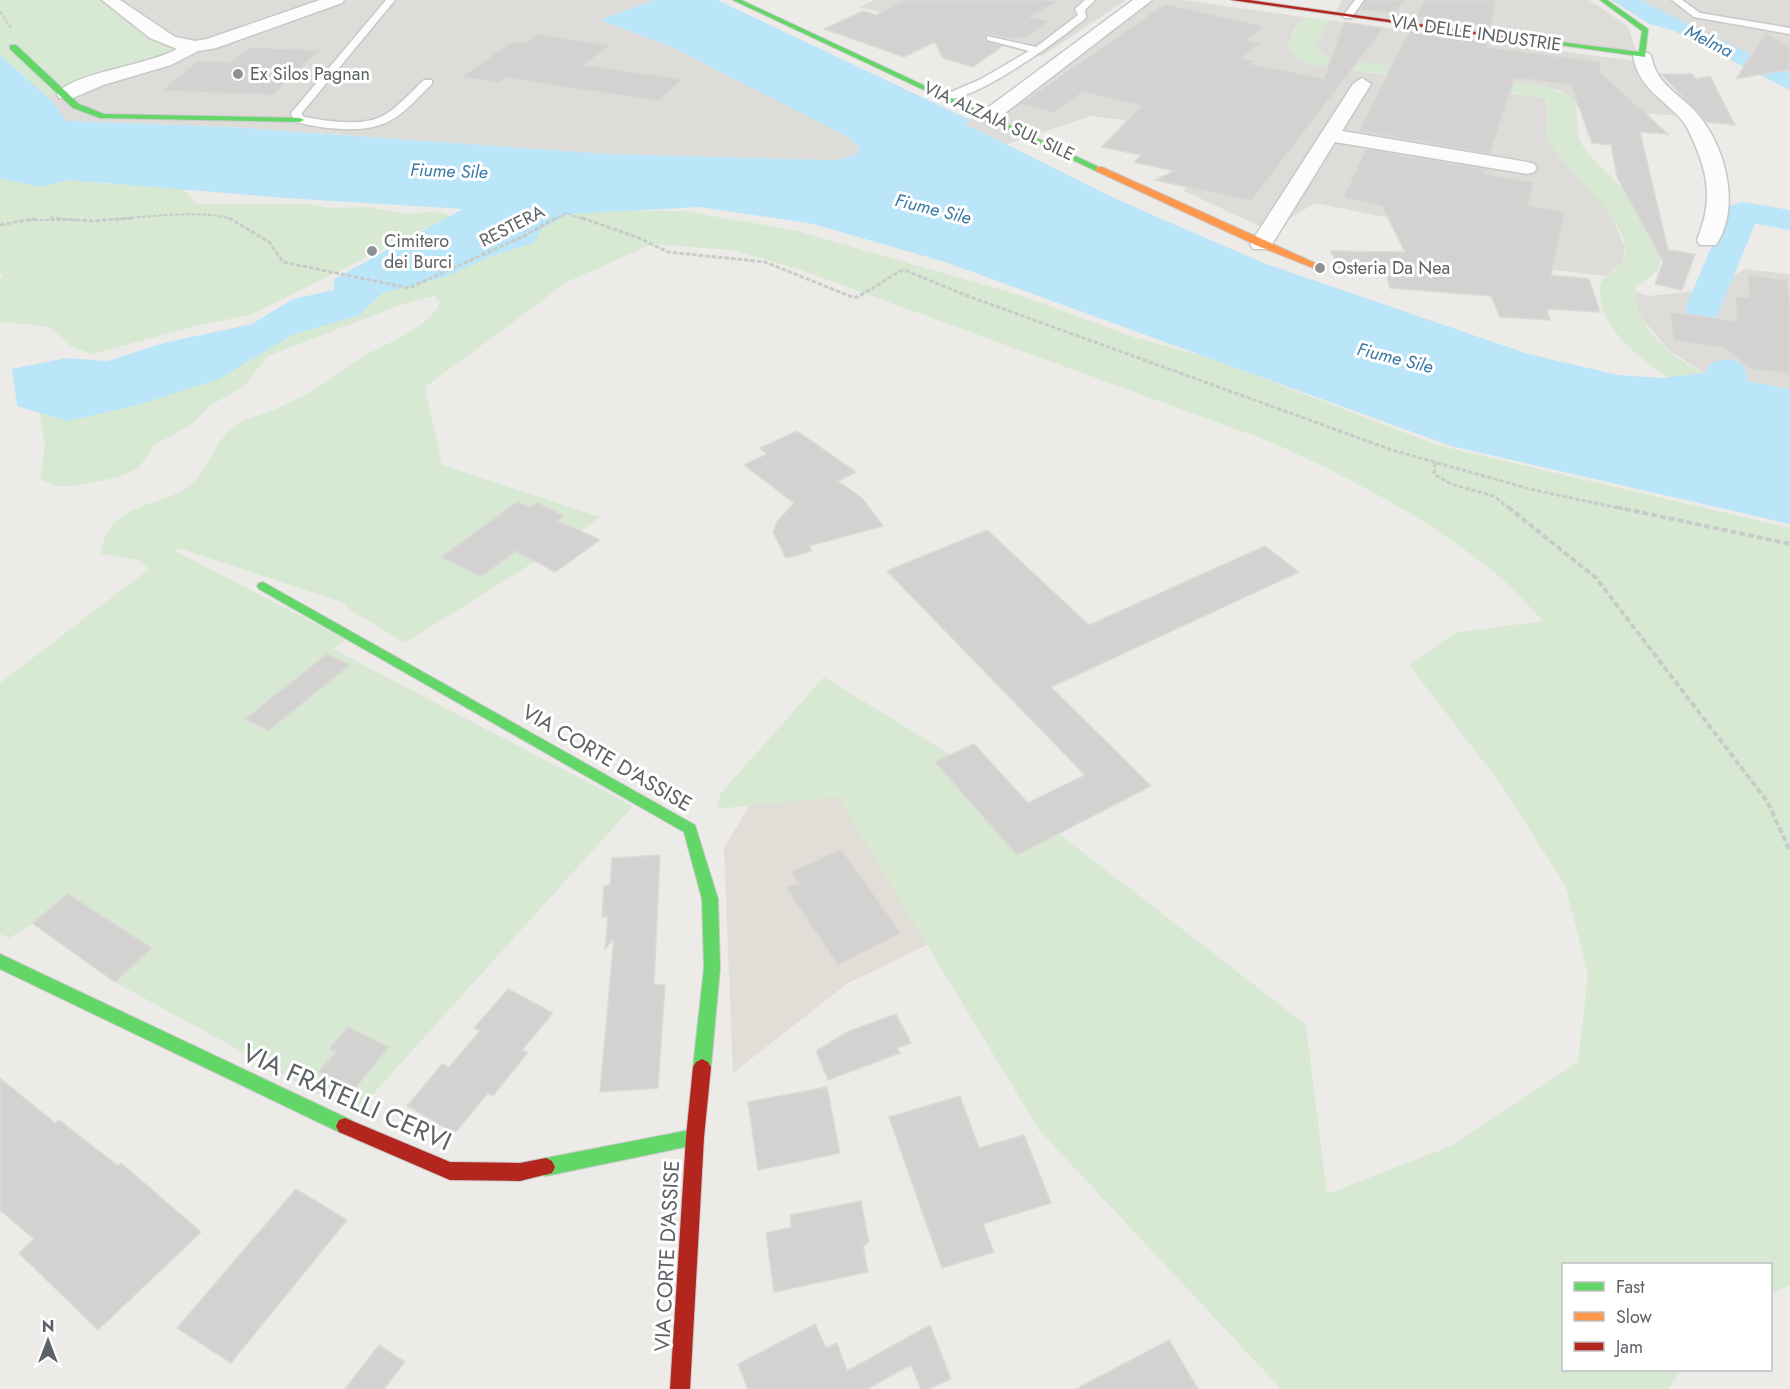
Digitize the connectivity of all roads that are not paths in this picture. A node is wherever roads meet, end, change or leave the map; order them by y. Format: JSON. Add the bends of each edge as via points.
{"nodes":[{"id":1,"x":110,"y":0,"type":"edge"},
{"id":2,"x":336,"y":0,"type":"edge"},
{"id":3,"x":391,"y":0,"type":"edge"},
{"id":4,"x":736,"y":0,"type":"edge"},
{"id":5,"x":1091,"y":0,"type":"edge"},
{"id":6,"x":1144,"y":0,"type":"edge"},
{"id":7,"x":1234,"y":0,"type":"edge"},
{"id":8,"x":1360,"y":0,"type":"edge"},
{"id":9,"x":1603,"y":0,"type":"edge"},
{"id":10,"x":1676,"y":0,"type":"edge"},
{"id":11,"x":1348,"y":16,"type":"junction"},
{"id":12,"x":1790,"y":31,"type":"edge"},
{"id":13,"x":990,"y":38,"type":"dead end"},
{"id":14,"x":14,"y":46,"type":"dead end"},
{"id":15,"x":192,"y":46,"type":"junction"},
{"id":16,"x":1036,"y":50,"type":"junction"},
{"id":17,"x":1642,"y":55,"type":"junction"},
{"id":18,"x":428,"y":82,"type":"dead end"},
{"id":19,"x":1362,"y":84,"type":"dead end"},
{"id":20,"x":66,"y":94,"type":"junction"},
{"id":21,"x":948,"y":97,"type":"junction"},
{"id":22,"x":989,"y":116,"type":"junction"},
{"id":23,"x":300,"y":120,"type":"junction"},
{"id":24,"x":1330,"y":135,"type":"junction"},
{"id":25,"x":1527,"y":168,"type":"dead end"},
{"id":26,"x":1708,"y":240,"type":"dead end"},
{"id":27,"x":1261,"y":244,"type":"junction"},
{"id":28,"x":1319,"y":267,"type":"dead end"},
{"id":29,"x":262,"y":586,"type":"dead end"},
{"id":30,"x":0,"y":961,"type":"edge"},
{"id":31,"x":695,"y":1137,"type":"junction"},
{"id":32,"x":680,"y":1389,"type":"edge"}],
"edges":[{"from":1,"to":15,"type":"street","via":[[170,43]]},
{"from":2,"to":15,"type":"street","via":[[210,44]]},
{"from":3,"to":23,"type":"lane","via":[[296,114]]},
{"from":4,"to":21,"type":"street","name":"VIA ALZAIA SUL SILE"},
{"from":5,"to":16,"type":"lane","via":[[1080,9],[1083,16]]},
{"from":6,"to":22,"type":"street"},
{"from":7,"to":11,"type":"street","name":"VIA DELLE INDUSTRIE"},
{"from":8,"to":11,"type":"lane"},
{"from":9,"to":17,"type":"street","via":[[1646,30]]},
{"from":10,"to":12,"type":"lane","via":[[1697,15]]},
{"from":11,"to":17,"type":"street","name":"VIA DELLE INDUSTRIE"},
{"from":13,"to":16,"type":"lane"},
{"from":14,"to":20,"type":"street"},
{"from":15,"to":20,"type":"street","via":[[173,57],[80,85]]},
{"from":16,"to":21,"type":"lane","via":[[984,84]]},
{"from":17,"to":26,"type":"street","via":[[1648,79],[1697,126],[1719,179],[1720,204]]},
{"from":18,"to":23,"type":"lane","via":[[388,118],[368,124]]},
{"from":19,"to":24,"type":"street"},
{"from":20,"to":23,"type":"street","via":[[76,106],[103,117]]},
{"from":21,"to":22,"type":"street","name":"VIA ALZAIA SUL SILE"},
{"from":22,"to":27,"type":"street","name":"VIA ALZAIA SUL SILE"},
{"from":24,"to":25,"type":"street"},
{"from":24,"to":27,"type":"street"},
{"from":27,"to":28,"type":"street","name":"VIA ALZAIA SUL SILE"},
{"from":29,"to":31,"type":"street","name":"VIA CORTE D'ASSISE","via":[[690,829],[711,899],[712,968]]},
{"from":30,"to":31,"type":"street","name":"VIA FRATELLI CERVI","via":[[391,1148],[450,1171],[520,1172]]},
{"from":31,"to":32,"type":"street","name":"VIA CORTE D'ASSISE"}]}
